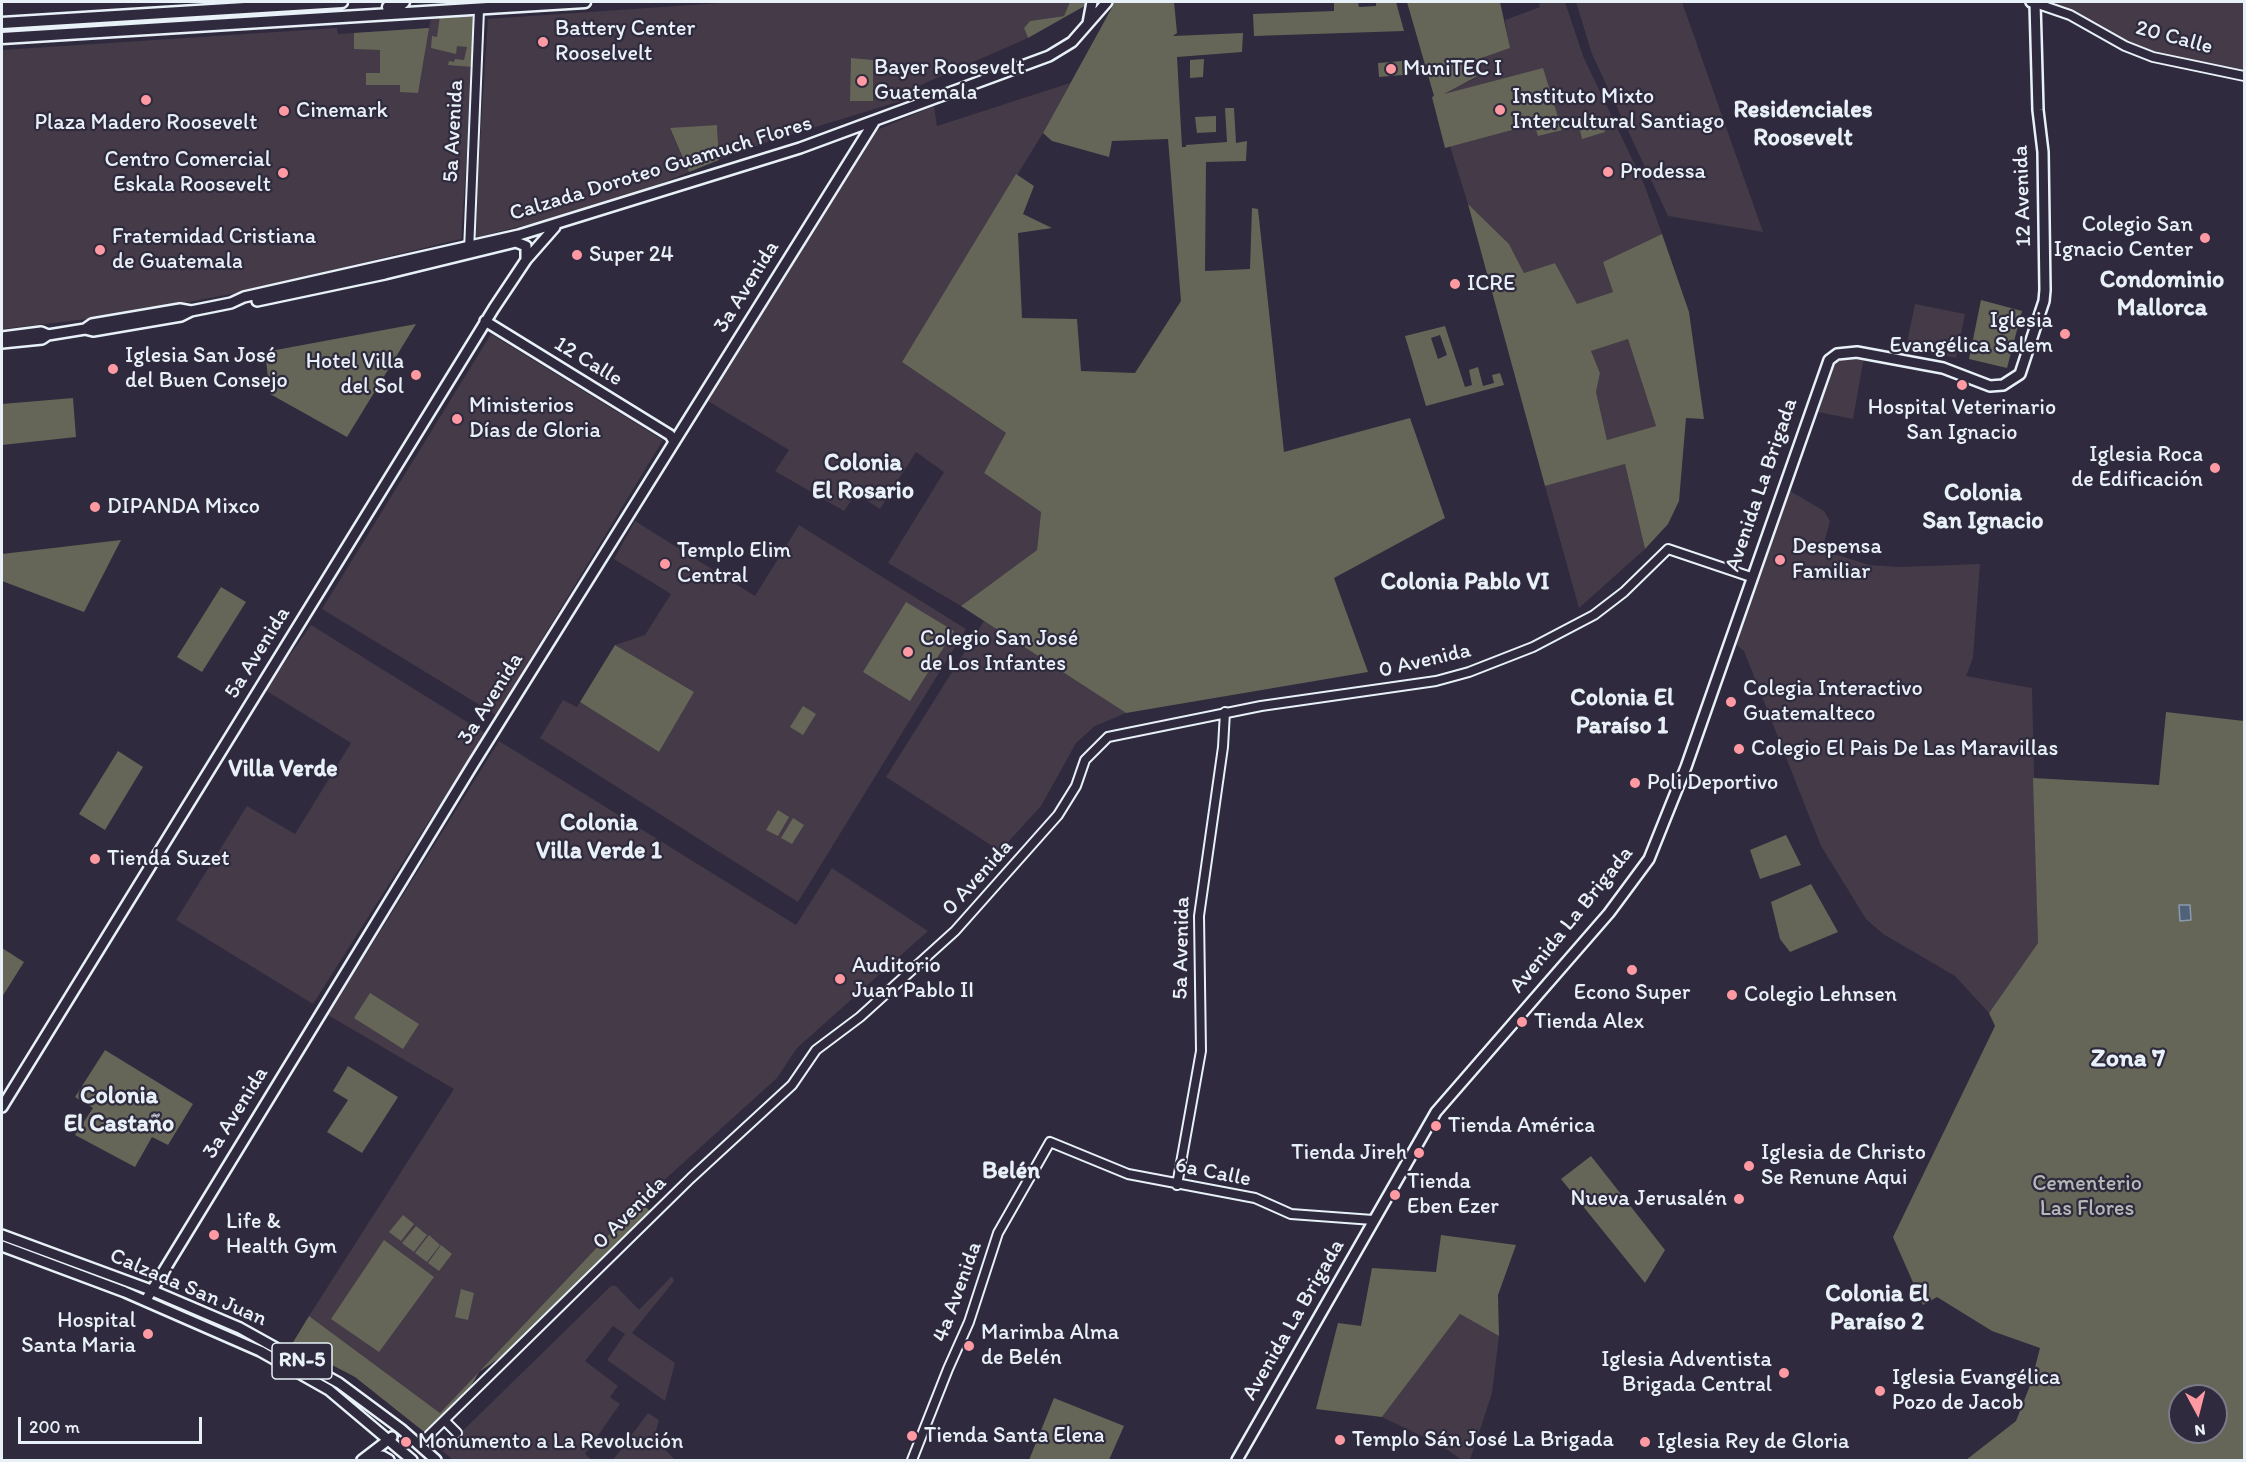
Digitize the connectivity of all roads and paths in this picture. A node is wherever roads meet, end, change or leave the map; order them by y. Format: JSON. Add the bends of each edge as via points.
{"nodes":[{"id":1,"x":342,"y":2,"type":"edge"},
{"id":2,"x":404,"y":2,"type":"edge"},
{"id":3,"x":585,"y":2,"type":"edge"},
{"id":4,"x":1092,"y":2,"type":"edge"},
{"id":5,"x":1107,"y":2,"type":"edge"},
{"id":6,"x":2033,"y":2,"type":"edge"},
{"id":7,"x":480,"y":5,"type":"edge"},
{"id":8,"x":157,"y":14,"type":"junction"},
{"id":9,"x":353,"y":15,"type":"junction"},
{"id":10,"x":90,"y":18,"type":"junction"},
{"id":11,"x":2,"y":23,"type":"edge"},
{"id":12,"x":1087,"y":27,"type":"junction"},
{"id":13,"x":92,"y":33,"type":"junction"},
{"id":14,"x":2,"y":37,"type":"edge"},
{"id":15,"x":2244,"y":76,"type":"edge"},
{"id":16,"x":874,"y":122,"type":"junction"},
{"id":17,"x":842,"y":132,"type":"junction"},
{"id":18,"x":852,"y":154,"type":"junction"},
{"id":19,"x":556,"y":225,"type":"junction"},
{"id":20,"x":468,"y":250,"type":"junction"},
{"id":21,"x":526,"y":260,"type":"junction"},
{"id":22,"x":485,"y":321,"type":"junction"},
{"id":23,"x":48,"y":335,"type":"junction"},
{"id":24,"x":2,"y":337,"type":"edge"},
{"id":25,"x":2,"y":344,"type":"edge"},
{"id":26,"x":1837,"y":354,"type":"joint"},
{"id":27,"x":673,"y":437,"type":"junction"},
{"id":28,"x":1751,"y":577,"type":"junction"},
{"id":29,"x":1225,"y":712,"type":"junction"},
{"id":30,"x":2,"y":1107,"type":"edge"},
{"id":31,"x":1050,"y":1142,"type":"joint"},
{"id":32,"x":1177,"y":1185,"type":"junction"},
{"id":33,"x":1373,"y":1220,"type":"junction"},
{"id":34,"x":2,"y":1235,"type":"edge"},
{"id":35,"x":2,"y":1246,"type":"edge"},
{"id":36,"x":151,"y":1290,"type":"junction"},
{"id":37,"x":146,"y":1300,"type":"junction"},
{"id":38,"x":444,"y":1420,"type":"junction"},
{"id":39,"x":400,"y":1429,"type":"junction"},
{"id":40,"x":457,"y":1433,"type":"dead end"},
{"id":41,"x":390,"y":1439,"type":"junction"},
{"id":42,"x":419,"y":1445,"type":"junction"},
{"id":43,"x":365,"y":1458,"type":"edge"},
{"id":44,"x":410,"y":1460,"type":"edge"},
{"id":45,"x":389,"y":1461,"type":"edge"},
{"id":46,"x":436,"y":1461,"type":"edge"},
{"id":47,"x":912,"y":1461,"type":"edge"},
{"id":48,"x":1237,"y":1461,"type":"edge"}],
"edges":[{"from":1,"to":8,"type":"highway"},
{"from":2,"to":9,"type":"highway"},
{"from":3,"to":7,"type":"highway"},
{"from":4,"to":12,"type":"main road"},
{"from":5,"to":12,"type":"main road","name":"Calzada Doroteo Guamuch Flores"},
{"from":6,"to":15,"type":"street","name":"20 Calle","via":[[2070,15],[2153,57]]},
{"from":6,"to":26,"type":"main road","name":"12 Avenida","via":[[2043,152],[2045,290],[2024,366],[2012,381],[1990,386],[1943,368],[1857,352]]},
{"from":7,"to":9,"type":"highway"},
{"from":7,"to":20,"type":"street","name":"5a Avenida"},
{"from":8,"to":10,"type":"highway"},
{"from":8,"to":13,"type":"highway","via":[[141,20],[96,23]]},
{"from":9,"to":13,"type":"highway"},
{"from":10,"to":11,"type":"highway"},
{"from":10,"to":14,"type":"highway","via":[[82,28],[13,32]]},
{"from":12,"to":16,"type":"main road","name":"Calzada Doroteo Guamuch Flores","via":[[1068,45],[1041,60]]},
{"from":13,"to":14,"type":"highway"},
{"from":16,"to":17,"type":"main road","name":"Calzada Doroteo Guamuch Flores"},
{"from":16,"to":18,"type":"main road","name":"3a Avenida"},
{"from":17,"to":18,"type":"main road","via":[[853,138]]},
{"from":17,"to":19,"type":"main road","name":"Calzada Doroteo Guamuch Flores"},
{"from":18,"to":27,"type":"main road","name":"3a Avenida"},
{"from":19,"to":20,"type":"main road","name":"Calzada Doroteo Guamuch Flores"},
{"from":19,"to":21,"type":"main road","name":"5a Avenida"},
{"from":20,"to":21,"type":"main road","name":"Calzada Doroteo Guamuch Flores","via":[[521,242],[527,248]]},
{"from":20,"to":23,"type":"main road","name":"Calzada Doroteo Guamuch Flores","via":[[244,297],[231,303],[92,324],[85,329]]},
{"from":21,"to":22,"type":"main road","name":"5a Avenida"},
{"from":22,"to":27,"type":"main road","name":"12 Calle"},
{"from":22,"to":30,"type":"main road","name":"5a Avenida"},
{"from":23,"to":24,"type":"main road","name":"Calzada Doroteo Guamuch Flores","via":[[41,332]]},
{"from":23,"to":25,"type":"main road","name":"Calzada Doroteo Guamuch Flores"},
{"from":26,"to":28,"type":"main road","name":"Avenida La Brigada","via":[[1823,371]]},
{"from":27,"to":36,"type":"main road","name":"3a Avenida"},
{"from":28,"to":29,"type":"street","name":"0 Avenida","via":[[1668,549],[1594,615],[1533,647],[1469,672],[1436,681]]},
{"from":28,"to":33,"type":"main road","name":"Avenida La Brigada","via":[[1686,767],[1649,859],[1609,913],[1436,1112]]},
{"from":29,"to":32,"type":"street","name":"5a Avenida","via":[[1199,916],[1201,1052]]},
{"from":29,"to":38,"type":"street","name":"0 Avenida","via":[[1114,734],[1103,741],[1085,760],[1073,792],[1058,815],[955,931],[860,1017],[816,1050],[792,1084]]},
{"from":31,"to":32,"type":"street","name":"6a Calle","via":[[1128,1174]]},
{"from":31,"to":47,"type":"street","name":"4a Avenida","via":[[998,1233],[969,1322]]},
{"from":32,"to":33,"type":"street","name":"6a Calle","via":[[1256,1198],[1291,1214]]},
{"from":33,"to":48,"type":"main road","name":"Avenida La Brigada"},
{"from":34,"to":36,"type":"main road","name":"Calzada San Juan","number":"RN-5"},
{"from":35,"to":37,"type":"main road","name":"Calzada San Juan","number":"RN-5"},
{"from":36,"to":37,"type":"main road","name":"3a Avenida"},
{"from":36,"to":39,"type":"main road","name":"Calzada San Juan","number":"RN-5","via":[[240,1328],[307,1364]]},
{"from":37,"to":41,"type":"main road","name":"Calzada San Juan","number":"RN-5","via":[[226,1334],[305,1375]]},
{"from":38,"to":40,"type":"street"},
{"from":38,"to":42,"type":"street","name":"0 Avenida"},
{"from":39,"to":41,"type":"main road"},
{"from":39,"to":42,"type":"main road","name":"Calzada San Juan","number":"RN-5"},
{"from":41,"to":43,"type":"main road"},
{"from":41,"to":44,"type":"main road","name":"Calzada San Juan","number":"RN-5"},
{"from":42,"to":44,"type":"main road"},
{"from":42,"to":46,"type":"main road","name":"Calzada San Juan","number":"RN-5"},
{"from":43,"to":45,"type":"main road","via":[[382,1456]]}]}
